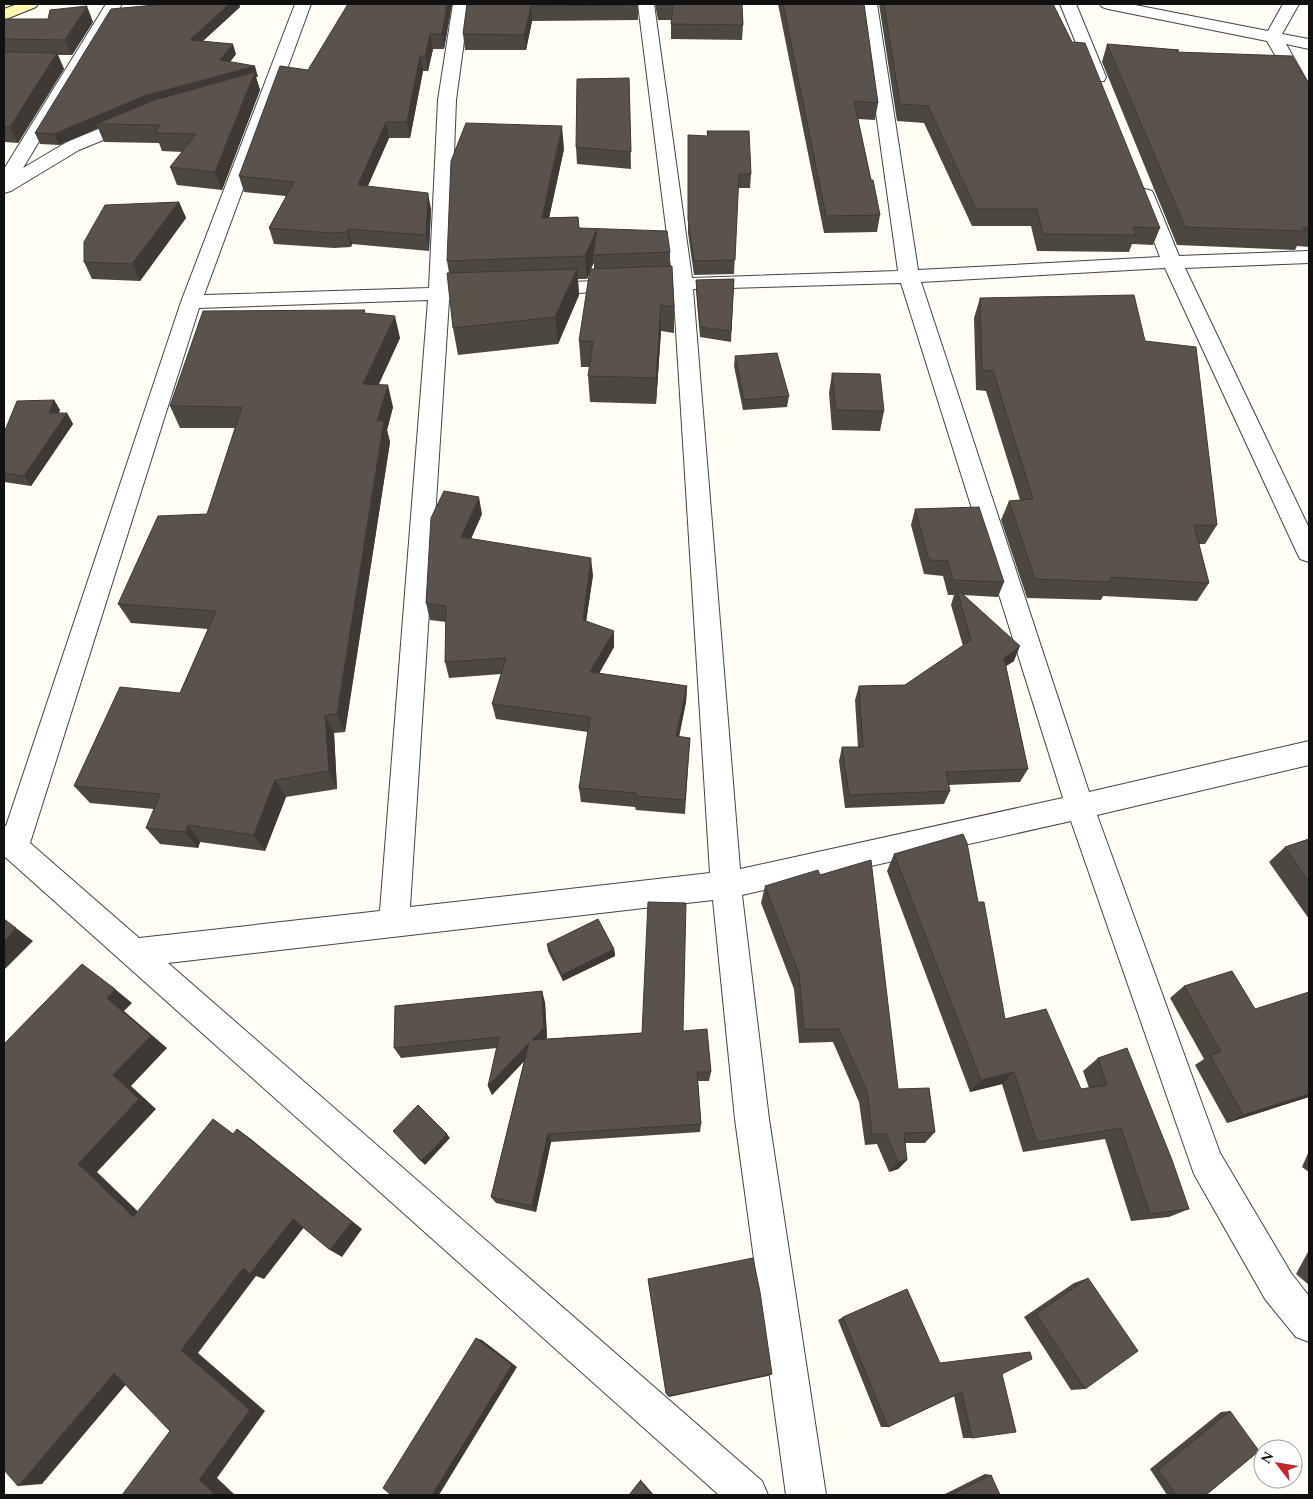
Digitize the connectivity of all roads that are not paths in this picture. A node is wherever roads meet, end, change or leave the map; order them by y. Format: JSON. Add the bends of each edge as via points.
{"nodes":[{"id":1,"x":30,"y":4,"type":"edge"},
{"id":2,"x":114,"y":4,"type":"edge"},
{"id":3,"x":303,"y":4,"type":"edge"},
{"id":4,"x":461,"y":4,"type":"edge"},
{"id":5,"x":646,"y":4,"type":"edge"},
{"id":6,"x":869,"y":4,"type":"edge"},
{"id":7,"x":1068,"y":4,"type":"edge"},
{"id":8,"x":1108,"y":4,"type":"edge"},
{"id":9,"x":1291,"y":4,"type":"edge"},
{"id":10,"x":4,"y":15,"type":"edge"},
{"id":11,"x":1273,"y":36,"type":"junction"},
{"id":12,"x":1309,"y":44,"type":"edge"},
{"id":13,"x":60,"y":61,"type":"dead end"},
{"id":14,"x":78,"y":62,"type":"junction"},
{"id":15,"x":1106,"y":96,"type":"edge"},
{"id":16,"x":1309,"y":99,"type":"edge"},
{"id":17,"x":155,"y":112,"type":"edge"},
{"id":18,"x":1139,"y":179,"type":"edge"},
{"id":19,"x":4,"y":186,"type":"edge"},
{"id":20,"x":1309,"y":257,"type":"edge"},
{"id":21,"x":1172,"y":262,"type":"junction"},
{"id":22,"x":909,"y":277,"type":"junction"},
{"id":23,"x":664,"y":284,"type":"junction"},
{"id":24,"x":439,"y":294,"type":"junction"},
{"id":25,"x":191,"y":302,"type":"junction"},
{"id":26,"x":1309,"y":553,"type":"edge"},
{"id":27,"x":1309,"y":753,"type":"edge"},
{"id":28,"x":1080,"y":807,"type":"junction"},
{"id":29,"x":9,"y":843,"type":"edge"},
{"id":30,"x":726,"y":885,"type":"junction"},
{"id":31,"x":394,"y":923,"type":"junction"},
{"id":32,"x":133,"y":953,"type":"junction"},
{"id":33,"x":1309,"y":1324,"type":"edge"},
{"id":34,"x":748,"y":1495,"type":"edge"},
{"id":35,"x":806,"y":1495,"type":"edge"}],
"edges":[{"from":1,"to":10,"type":"main road"},
{"from":2,"to":14,"type":"street"},
{"from":3,"to":25,"type":"street","via":[[265,81]]},
{"from":4,"to":24,"type":"street","via":[[447,100]]},
{"from":5,"to":23,"type":"street"},
{"from":6,"to":22,"type":"street"},
{"from":7,"to":15,"type":"street"},
{"from":8,"to":11,"type":"street"},
{"from":9,"to":11,"type":"street"},
{"from":11,"to":12,"type":"street"},
{"from":11,"to":16,"type":"street"},
{"from":13,"to":14,"type":"street"},
{"from":14,"to":19,"type":"street"},
{"from":17,"to":19,"type":"street","via":[[73,146]]},
{"from":18,"to":21,"type":"street"},
{"from":20,"to":21,"type":"street"},
{"from":21,"to":22,"type":"street"},
{"from":21,"to":26,"type":"street"},
{"from":22,"to":23,"type":"street"},
{"from":22,"to":28,"type":"street"},
{"from":23,"to":24,"type":"street"},
{"from":23,"to":30,"type":"street"},
{"from":24,"to":25,"type":"street"},
{"from":24,"to":31,"type":"street"},
{"from":25,"to":29,"type":"street"},
{"from":27,"to":28,"type":"street"},
{"from":28,"to":30,"type":"street"},
{"from":28,"to":33,"type":"street","via":[[1206,1162],[1278,1286]]},
{"from":29,"to":32,"type":"street"},
{"from":30,"to":31,"type":"street"},
{"from":30,"to":35,"type":"street","via":[[752,1119]]},
{"from":31,"to":32,"type":"street"},
{"from":32,"to":34,"type":"street"}]}
